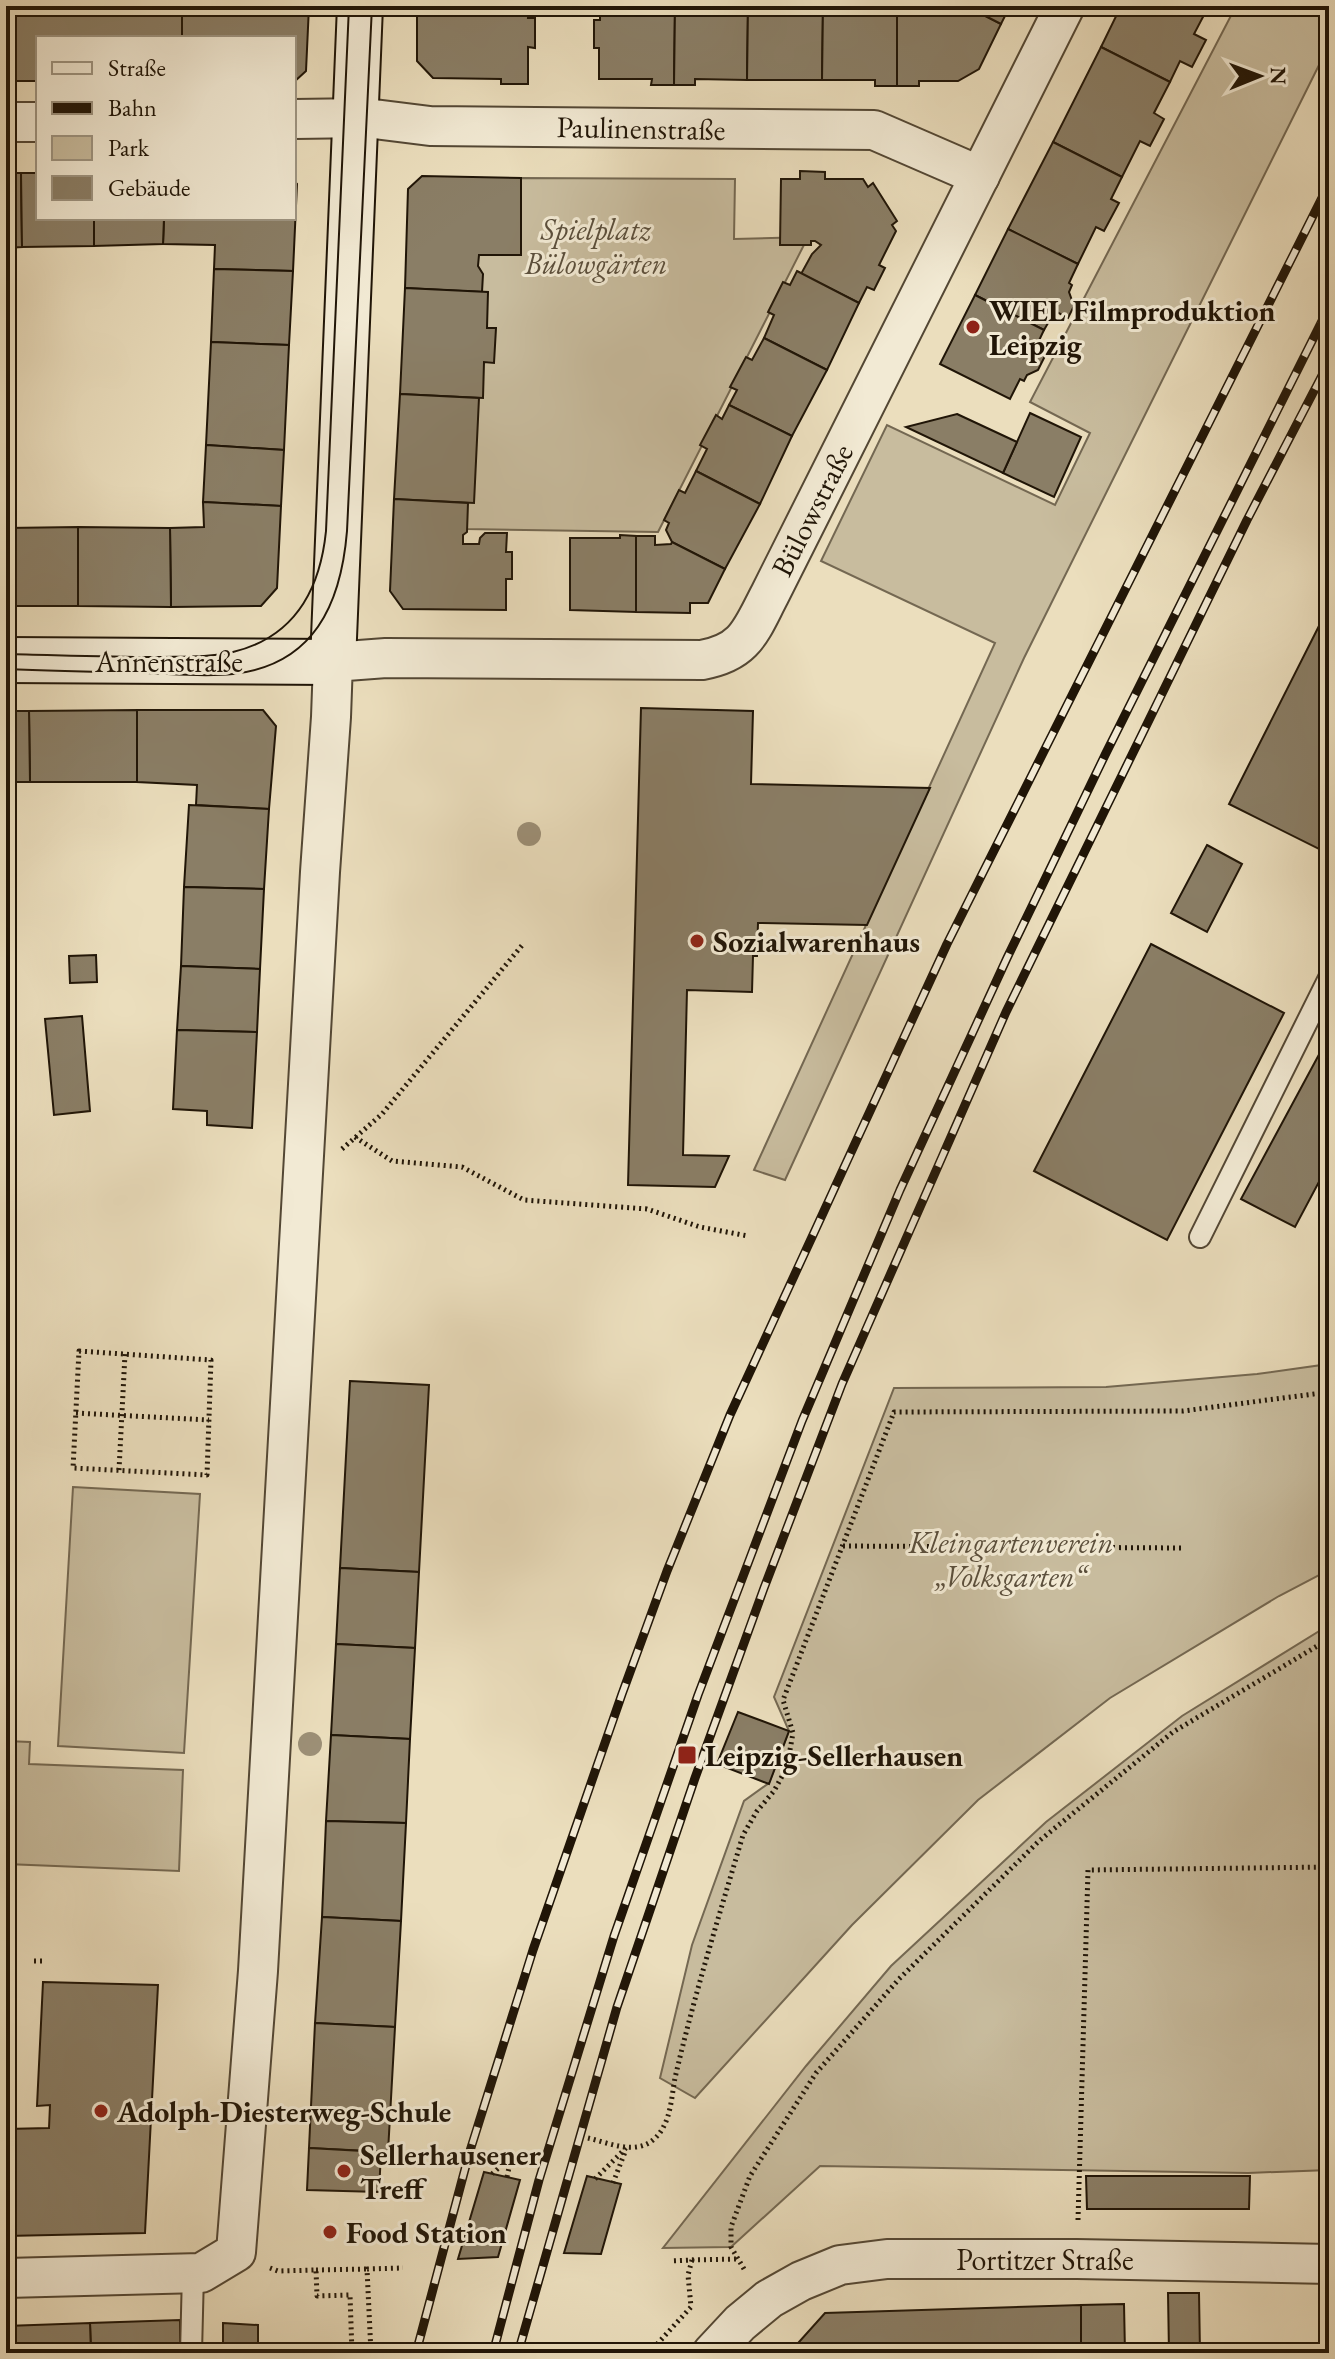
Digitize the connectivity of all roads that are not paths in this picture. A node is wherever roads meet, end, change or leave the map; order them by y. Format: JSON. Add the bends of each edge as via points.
{"nodes":[{"id":1,"x":360,"y":6,"type":"edge"},
{"id":2,"x":1065,"y":6,"type":"edge"},
{"id":3,"x":356,"y":118,"type":"junction"},
{"id":4,"x":296,"y":119,"type":"edge"},
{"id":5,"x":6,"y":122,"type":"edge"},
{"id":6,"x":36,"y":122,"type":"edge"},
{"id":7,"x":980,"y":176,"type":"junction"},
{"id":8,"x":6,"y":660,"type":"edge"},
{"id":9,"x":333,"y":662,"type":"junction"},
{"id":10,"x":1329,"y":978,"type":"edge"},
{"id":11,"x":1200,"y":1237,"type":"dead end"},
{"id":12,"x":1329,"y":2264,"type":"edge"},
{"id":13,"x":193,"y":2273,"type":"junction"},
{"id":14,"x":6,"y":2278,"type":"edge"},
{"id":15,"x":191,"y":2353,"type":"edge"},
{"id":16,"x":712,"y":2353,"type":"edge"}],
"edges":[{"from":1,"to":3,"type":"main road"},
{"from":2,"to":7,"type":"street","name":"Bülowstraße"},
{"from":3,"to":4,"type":"street","name":"Paulinenstraße"},
{"from":3,"to":7,"type":"street","name":"Paulinenstraße","via":[[430,126],[874,130]]},
{"from":3,"to":9,"type":"main road"},
{"from":5,"to":6,"type":"street"},
{"from":7,"to":9,"type":"street","name":"Bülowstraße","via":[[770,594],[735,649],[702,660]]},
{"from":8,"to":9,"type":"main road","name":"Annenstraße"},
{"from":9,"to":13,"type":"street","via":[[258,1971],[236,2252]]},
{"from":10,"to":11,"type":"lane"},
{"from":12,"to":16,"type":"street","name":"Portitzer Straße","via":[[887,2259],[840,2265],[769,2299]]},
{"from":13,"to":14,"type":"street"},
{"from":13,"to":15,"type":"lane"}]}
